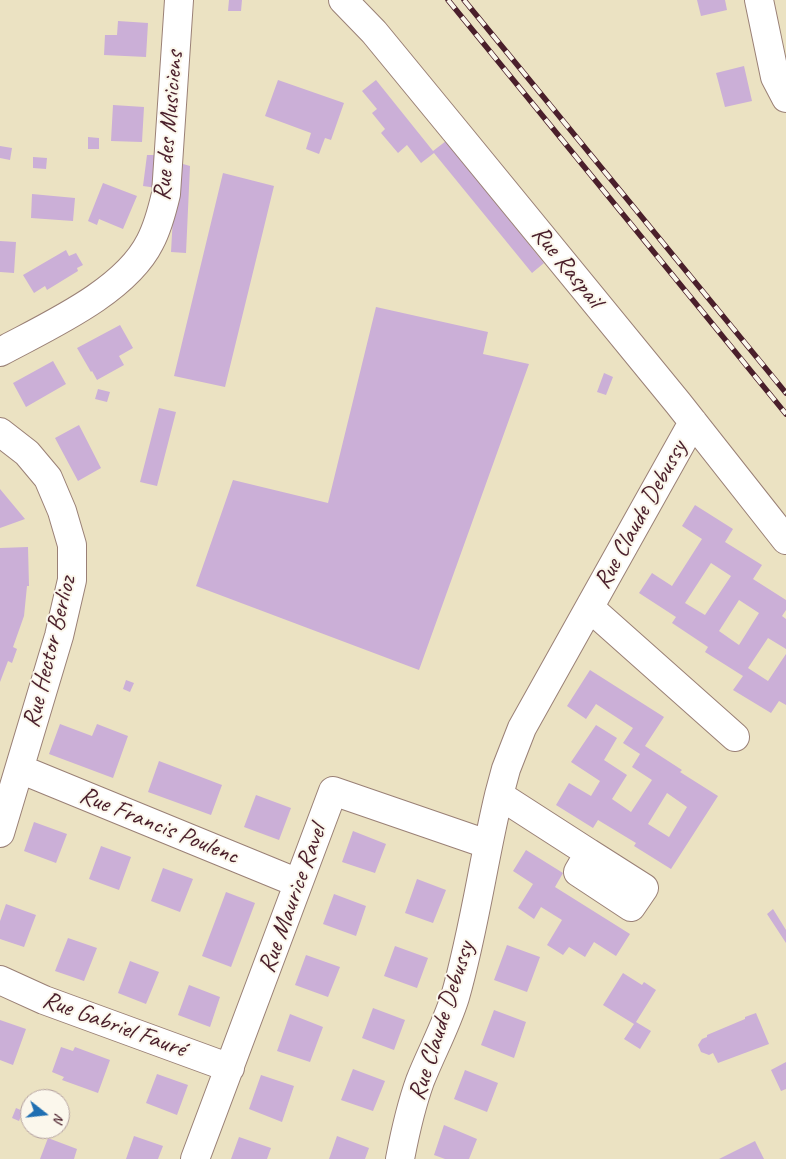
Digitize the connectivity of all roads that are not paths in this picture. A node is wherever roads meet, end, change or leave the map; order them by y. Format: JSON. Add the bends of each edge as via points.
{"nodes":[{"id":1,"x":179,"y":0,"type":"edge"},
{"id":2,"x":343,"y":0,"type":"edge"},
{"id":3,"x":759,"y":0,"type":"edge"},
{"id":4,"x":786,"y":98,"type":"edge"},
{"id":5,"x":0,"y":352,"type":"edge"},
{"id":6,"x":693,"y":422,"type":"junction"},
{"id":7,"x":0,"y":432,"type":"edge"},
{"id":8,"x":786,"y":540,"type":"edge"},
{"id":9,"x":590,"y":608,"type":"junction"},
{"id":10,"x":736,"y":737,"type":"dead end"},
{"id":11,"x":20,"y":769,"type":"junction"},
{"id":12,"x":498,"y":795,"type":"junction"},
{"id":13,"x":0,"y":833,"type":"edge"},
{"id":14,"x":487,"y":844,"type":"junction"},
{"id":15,"x":589,"y":853,"type":"dead end"},
{"id":16,"x":298,"y":883,"type":"junction"},
{"id":17,"x":0,"y":980,"type":"edge"},
{"id":18,"x":230,"y":1068,"type":"junction"},
{"id":19,"x":195,"y":1159,"type":"edge"},
{"id":20,"x":400,"y":1159,"type":"edge"}],
"edges":[{"from":1,"to":5,"type":"street","name":"Rue des Musiciens","via":[[166,194],[150,243],[132,268],[94,299]]},
{"from":2,"to":6,"type":"street","name":"Rue Raspail","via":[[374,32],[457,132]]},
{"from":3,"to":4,"type":"street","via":[[775,77]]},
{"from":6,"to":8,"type":"street","name":"Rue Raspail"},
{"from":6,"to":9,"type":"street","name":"Rue Claude Debussy"},
{"from":7,"to":11,"type":"street","name":"Rue Hector Berlioz","via":[[27,453],[48,478],[72,545],[72,580]]},
{"from":9,"to":10,"type":"street","name":"Rue Claude Debussy"},
{"from":9,"to":12,"type":"street","name":"Rue Claude Debussy","via":[[522,728]]},
{"from":11,"to":13,"type":"street","name":"Rue Hector Berlioz"},
{"from":11,"to":16,"type":"street","name":"Rue Francis Poulenc"},
{"from":12,"to":14,"type":"street","name":"Rue Claude Debussy"},
{"from":12,"to":15,"type":"street"},
{"from":14,"to":16,"type":"street","name":"Rue Maurice Ravel","via":[[333,791]]},
{"from":14,"to":20,"type":"street","name":"Rue Claude Debussy","via":[[466,959],[453,1003],[420,1082]]},
{"from":16,"to":18,"type":"street","name":"Rue Maurice Ravel"},
{"from":17,"to":18,"type":"street","name":"Rue Gabriel Fauré","via":[[44,1000]]},
{"from":18,"to":19,"type":"street","name":"Rue Maurice Ravel"}]}
